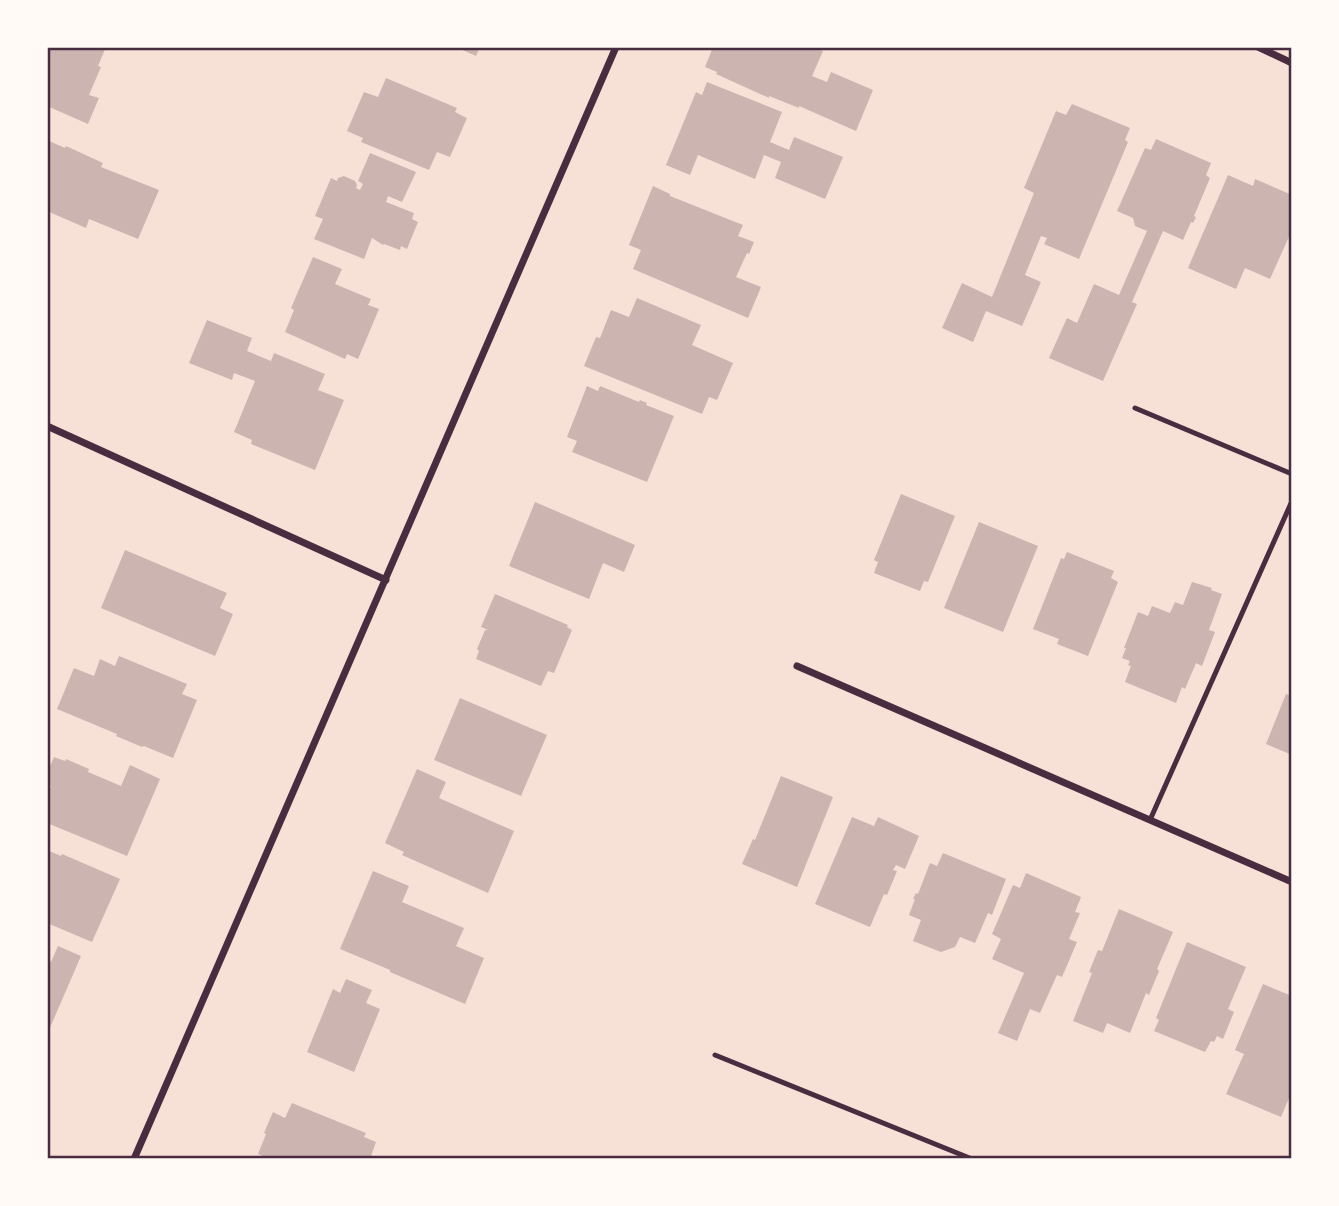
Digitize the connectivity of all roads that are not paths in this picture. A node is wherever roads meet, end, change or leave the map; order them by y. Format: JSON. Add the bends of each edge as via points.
{"nodes":[{"id":1,"x":616,"y":47,"type":"edge"},
{"id":2,"x":1258,"y":47,"type":"edge"},
{"id":3,"x":1292,"y":63,"type":"edge"},
{"id":4,"x":1135,"y":408,"type":"dead end"},
{"id":5,"x":47,"y":426,"type":"edge"},
{"id":6,"x":1292,"y":474,"type":"edge"},
{"id":7,"x":1292,"y":501,"type":"edge"},
{"id":8,"x":386,"y":580,"type":"junction"},
{"id":9,"x":797,"y":666,"type":"dead end"},
{"id":10,"x":1150,"y":820,"type":"junction"},
{"id":11,"x":1292,"y":882,"type":"edge"},
{"id":12,"x":715,"y":1055,"type":"dead end"},
{"id":13,"x":134,"y":1159,"type":"edge"},
{"id":14,"x":972,"y":1159,"type":"edge"}],
"edges":[{"from":1,"to":8,"type":"street"},
{"from":2,"to":3,"type":"street"},
{"from":4,"to":6,"type":"lane"},
{"from":5,"to":8,"type":"street"},
{"from":7,"to":10,"type":"lane"},
{"from":8,"to":13,"type":"street"},
{"from":9,"to":10,"type":"street"},
{"from":10,"to":11,"type":"street"},
{"from":12,"to":14,"type":"lane"}]}
